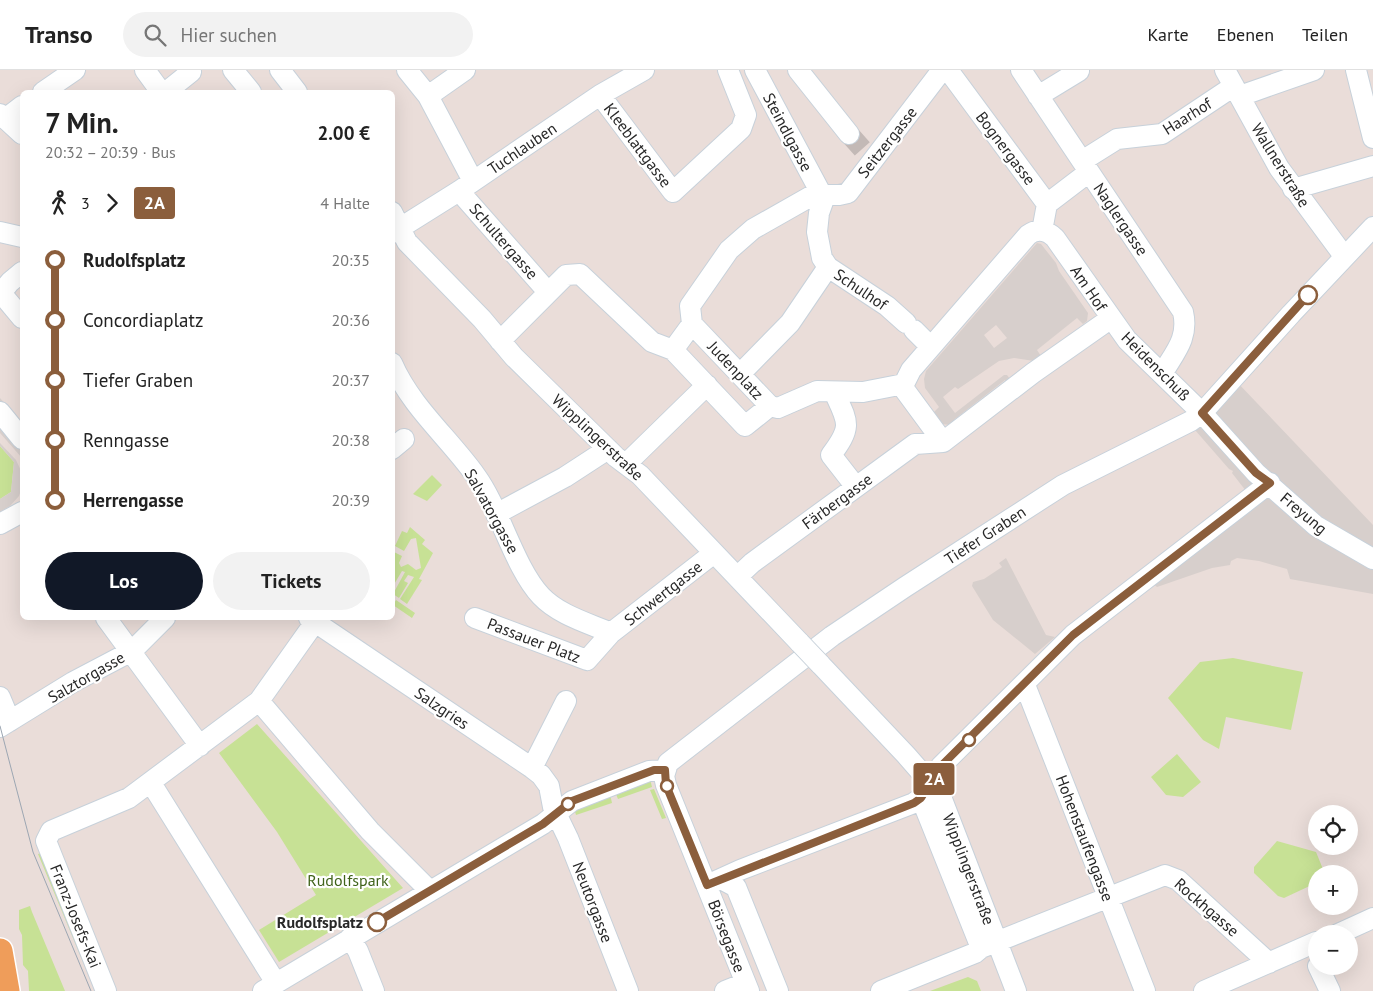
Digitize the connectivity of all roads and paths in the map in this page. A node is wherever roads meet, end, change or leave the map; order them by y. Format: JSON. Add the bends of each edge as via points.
{"nodes":[{"id":1,"x":75,"y":70,"type":"edge"},
{"id":2,"x":145,"y":70,"type":"edge"},
{"id":3,"x":233,"y":70,"type":"edge"},
{"id":4,"x":407,"y":70,"type":"edge"},
{"id":5,"x":465,"y":70,"type":"edge"},
{"id":6,"x":644,"y":70,"type":"edge"},
{"id":7,"x":728,"y":70,"type":"edge"},
{"id":8,"x":755,"y":70,"type":"edge"},
{"id":9,"x":798,"y":70,"type":"edge"},
{"id":10,"x":942,"y":70,"type":"edge"},
{"id":11,"x":948,"y":70,"type":"edge"},
{"id":12,"x":1021,"y":70,"type":"edge"},
{"id":13,"x":1079,"y":70,"type":"edge"},
{"id":14,"x":1314,"y":70,"type":"edge"},
{"id":15,"x":1356,"y":70,"type":"edge"},
{"id":16,"x":191,"y":72,"type":"dead end"},
{"id":17,"x":1233,"y":84,"type":"edge"},
{"id":18,"x":46,"y":90,"type":"edge"},
{"id":19,"x":159,"y":90,"type":"edge"},
{"id":20,"x":168,"y":90,"type":"edge"},
{"id":21,"x":249,"y":90,"type":"edge"},
{"id":22,"x":600,"y":95,"type":"junction"},
{"id":23,"x":428,"y":96,"type":"junction"},
{"id":24,"x":1038,"y":96,"type":"junction"},
{"id":25,"x":20,"y":107,"type":"edge"},
{"id":26,"x":2,"y":116,"type":"edge"},
{"id":27,"x":20,"y":132,"type":"edge"},
{"id":28,"x":849,"y":134,"type":"tunnel mouth"},
{"id":29,"x":1373,"y":138,"type":"edge"},
{"id":30,"x":1086,"y":166,"type":"junction"},
{"id":31,"x":1373,"y":166,"type":"edge"},
{"id":32,"x":466,"y":186,"type":"junction"},
{"id":33,"x":1293,"y":190,"type":"junction"},
{"id":34,"x":821,"y":194,"type":"junction"},
{"id":35,"x":1047,"y":204,"type":"junction"},
{"id":36,"x":395,"y":224,"type":"edge"},
{"id":37,"x":1373,"y":228,"type":"edge"},
{"id":38,"x":1042,"y":231,"type":"junction"},
{"id":39,"x":0,"y":232,"type":"edge"},
{"id":40,"x":20,"y":237,"type":"edge"},
{"id":41,"x":1344,"y":256,"type":"junction"},
{"id":42,"x":828,"y":267,"type":"junction"},
{"id":43,"x":20,"y":274,"type":"edge"},
{"id":44,"x":548,"y":292,"type":"junction"},
{"id":45,"x":20,"y":316,"type":"edge"},
{"id":46,"x":1110,"y":319,"type":"junction"},
{"id":47,"x":692,"y":324,"type":"junction"},
{"id":48,"x":500,"y":341,"type":"junction"},
{"id":49,"x":932,"y":347,"type":"junction"},
{"id":50,"x":673,"y":350,"type":"junction"},
{"id":51,"x":395,"y":370,"type":"edge"},
{"id":52,"x":740,"y":374,"type":"junction"},
{"id":53,"x":1162,"y":374,"type":"junction"},
{"id":54,"x":904,"y":384,"type":"junction"},
{"id":55,"x":707,"y":385,"type":"junction"},
{"id":56,"x":834,"y":392,"type":"junction"},
{"id":57,"x":770,"y":406,"type":"junction"},
{"id":58,"x":0,"y":412,"type":"edge"},
{"id":59,"x":1202,"y":413,"type":"junction"},
{"id":60,"x":20,"y":437,"type":"edge"},
{"id":61,"x":943,"y":442,"type":"junction"},
{"id":62,"x":608,"y":449,"type":"junction"},
{"id":63,"x":626,"y":464,"type":"junction"},
{"id":64,"x":1270,"y":483,"type":"junction"},
{"id":65,"x":856,"y":487,"type":"junction"},
{"id":66,"x":20,"y":513,"type":"edge"},
{"id":67,"x":496,"y":514,"type":"junction"},
{"id":68,"x":0,"y":524,"type":"edge"},
{"id":69,"x":714,"y":553,"type":"junction"},
{"id":70,"x":1373,"y":559,"type":"edge"},
{"id":71,"x":737,"y":577,"type":"junction"},
{"id":72,"x":474,"y":618,"type":"dead end"},
{"id":73,"x":108,"y":620,"type":"edge"},
{"id":74,"x":163,"y":620,"type":"edge"},
{"id":75,"x":312,"y":620,"type":"edge"},
{"id":76,"x":314,"y":620,"type":"edge"},
{"id":77,"x":611,"y":633,"type":"junction"},
{"id":78,"x":132,"y":650,"type":"junction"},
{"id":79,"x":1025,"y":685,"type":"junction"},
{"id":80,"x":0,"y":697,"type":"edge"},
{"id":81,"x":259,"y":701,"type":"junction"},
{"id":82,"x":566,"y":701,"type":"dead end"},
{"id":83,"x":5,"y":724,"type":"edge"},
{"id":84,"x":200,"y":746,"type":"junction"},
{"id":85,"x":532,"y":768,"type":"junction"},
{"id":86,"x":665,"y":770,"type":"junction"},
{"id":87,"x":151,"y":783,"type":"junction"},
{"id":88,"x":926,"y":791,"type":"junction"},
{"id":89,"x":556,"y":813,"type":"junction"},
{"id":90,"x":714,"y":882,"type":"junction"},
{"id":91,"x":430,"y":891,"type":"junction"},
{"id":92,"x":1108,"y":898,"type":"junction"},
{"id":93,"x":1373,"y":918,"type":"edge"},
{"id":94,"x":1358,"y":925,"type":"edge"},
{"id":95,"x":350,"y":938,"type":"junction"},
{"id":96,"x":989,"y":945,"type":"junction"},
{"id":97,"x":0,"y":952,"type":"edge"},
{"id":98,"x":1308,"y":952,"type":"edge"},
{"id":99,"x":1269,"y":963,"type":"junction"},
{"id":100,"x":1322,"y":975,"type":"edge"},
{"id":101,"x":269,"y":987,"type":"edge"},
{"id":102,"x":747,"y":987,"type":"edge"},
{"id":103,"x":7,"y":991,"type":"edge"},
{"id":104,"x":106,"y":991,"type":"edge"},
{"id":105,"x":374,"y":991,"type":"edge"},
{"id":106,"x":628,"y":991,"type":"edge"},
{"id":107,"x":725,"y":991,"type":"edge"},
{"id":108,"x":778,"y":991,"type":"edge"},
{"id":109,"x":881,"y":991,"type":"edge"},
{"id":110,"x":1016,"y":991,"type":"edge"},
{"id":111,"x":1145,"y":991,"type":"edge"},
{"id":112,"x":1204,"y":991,"type":"edge"},
{"id":113,"x":1330,"y":991,"type":"edge"}],
"edges":[{"from":1,"to":18,"type":"street"},
{"from":2,"to":19,"type":"street"},
{"from":3,"to":21,"type":"street"},
{"from":4,"to":23,"type":"street","name":"Schultergasse"},
{"from":5,"to":23,"type":"street"},
{"from":6,"to":22,"type":"street","name":"Tuchlauben"},
{"from":7,"to":22,"type":"street","name":"Kleeblattgasse","via":[[746,115],[741,129],[673,192]]},
{"from":8,"to":34,"type":"street","name":"Steindlgasse"},
{"from":9,"to":28,"type":"street"},
{"from":10,"to":34,"type":"street","name":"Seitzergasse","via":[[848,192]]},
{"from":11,"to":35,"type":"street","name":"Bognergasse"},
{"from":12,"to":24,"type":"street","name":"Naglergasse"},
{"from":13,"to":24,"type":"street"},
{"from":14,"to":17,"type":"street","name":"Haarhof"},
{"from":15,"to":29,"type":"street"},
{"from":16,"to":20,"type":"street"},
{"from":17,"to":30,"type":"street","name":"Haarhof","via":[[1162,134],[1117,139]]},
{"from":17,"to":33,"type":"street","name":"Wallnerstraße"},
{"from":22,"to":32,"type":"street","name":"Tuchlauben"},
{"from":23,"to":32,"type":"street","name":"Schultergasse"},
{"from":24,"to":30,"type":"street","name":"Naglergasse"},
{"from":25,"to":26,"type":"street"},
{"from":26,"to":27,"type":"street"},
{"from":30,"to":35,"type":"street","name":"Haarhof"},
{"from":30,"to":53,"type":"street","name":"Naglergasse","via":[[1183,312],[1186,323],[1184,338]]},
{"from":31,"to":33,"type":"street"},
{"from":32,"to":36,"type":"street","name":"Tuchlauben"},
{"from":32,"to":44,"type":"street","name":"Schultergasse"},
{"from":33,"to":41,"type":"street","name":"Wallnerstraße"},
{"from":34,"to":42,"type":"street","name":"Schulhof","via":[[824,199],[817,232],[822,258]]},
{"from":34,"to":47,"type":"street","name":"Seitzergasse","via":[[812,195],[753,229],[729,250],[690,306]]},
{"from":35,"to":38,"type":"street"},
{"from":36,"to":48,"type":"street","name":"Wipplingerstraße","via":[[407,242],[482,318]]},
{"from":37,"to":41,"type":"street","name":"Tiefer Graben"},
{"from":38,"to":46,"type":"street","name":"Am Hof","via":[[1055,238]]},
{"from":38,"to":49,"type":"street","via":[[1028,235]]},
{"from":39,"to":40,"type":"street"},
{"from":41,"to":59,"type":"street","name":"Tiefer Graben"},
{"from":42,"to":49,"type":"street","name":"Schulhof","via":[[888,306]]},
{"from":42,"to":52,"type":"street","via":[[790,323]]},
{"from":43,"to":45,"type":"street","via":[[1,293]]},
{"from":44,"to":48,"type":"street"},
{"from":44,"to":50,"type":"street","name":"Judenplatz","via":[[566,275],[580,274],[652,342]]},
{"from":46,"to":53,"type":"street","name":"Heidenschuß"},
{"from":46,"to":61,"type":"street","name":"Am Hof"},
{"from":47,"to":50,"type":"street"},
{"from":47,"to":52,"type":"street","name":"Judenplatz"},
{"from":48,"to":62,"type":"street","name":"Wipplingerstraße"},
{"from":49,"to":54,"type":"street","via":[[910,370]]},
{"from":50,"to":55,"type":"street","name":"Judenplatz"},
{"from":51,"to":67,"type":"street","name":"Salvatorgasse","via":[[432,424],[477,476]]},
{"from":52,"to":57,"type":"street","name":"Judenplatz"},
{"from":53,"to":59,"type":"street","name":"Heidenschuß"},
{"from":54,"to":56,"type":"street","via":[[863,392]]},
{"from":54,"to":61,"type":"street","via":[[906,394]]},
{"from":55,"to":57,"type":"street","name":"Judenplatz","via":[[745,426]]},
{"from":55,"to":63,"type":"street"},
{"from":56,"to":57,"type":"street","via":[[817,391],[778,408]]},
{"from":56,"to":65,"type":"street","via":[[848,421],[843,439],[831,455]]},
{"from":58,"to":60,"type":"street"},
{"from":59,"to":64,"type":"street","name":"Freyung","via":[[1256,473]]},
{"from":59,"to":86,"type":"street","name":"Tiefer Graben","via":[[1062,485],[832,636],[670,761]]},
{"from":61,"to":65,"type":"street","name":"Färbergasse","via":[[914,444]]},
{"from":62,"to":63,"type":"street","name":"Wipplingerstraße"},
{"from":62,"to":67,"type":"street","via":[[565,477]]},
{"from":63,"to":69,"type":"street","name":"Wipplingerstraße"},
{"from":64,"to":70,"type":"street","name":"Freyung","via":[[1316,526]]},
{"from":64,"to":79,"type":"street","via":[[1073,635]]},
{"from":65,"to":71,"type":"street","name":"Färbergasse"},
{"from":66,"to":68,"type":"street"},
{"from":67,"to":77,"type":"street","name":"Salvatorgasse","via":[[525,571],[543,598],[557,609]]},
{"from":69,"to":71,"type":"street","name":"Wipplingerstraße"},
{"from":69,"to":77,"type":"street","name":"Schwertgasse"},
{"from":71,"to":88,"type":"street","name":"Wipplingerstraße","bridge":true,"via":[[820,664]]},
{"from":72,"to":77,"type":"street","name":"Passauer Platz","via":[[587,660]]},
{"from":73,"to":78,"type":"street"},
{"from":74,"to":78,"type":"street","name":"Salztorgasse"},
{"from":75,"to":81,"type":"street"},
{"from":76,"to":85,"type":"street","name":"Salzgries"},
{"from":78,"to":83,"type":"street","name":"Salztorgasse"},
{"from":78,"to":84,"type":"street"},
{"from":79,"to":88,"type":"street","via":[[941,766]]},
{"from":79,"to":92,"type":"street","name":"Hohenstaufengasse"},
{"from":80,"to":83,"type":"street"},
{"from":81,"to":84,"type":"street"},
{"from":81,"to":91,"type":"street","via":[[370,831]]},
{"from":82,"to":85,"type":"street"},
{"from":84,"to":87,"type":"street"},
{"from":85,"to":89,"type":"street","name":"Salzgries","via":[[546,781]]},
{"from":86,"to":89,"type":"street","via":[[640,774],[572,801]]},
{"from":86,"to":90,"type":"street","name":"Börsegasse","via":[[666,785]]},
{"from":87,"to":101,"type":"street"},
{"from":87,"to":104,"type":"street","name":"Franz-Josefs-Kai","via":[[129,798],[51,831],[46,841]]},
{"from":88,"to":90,"type":"street","via":[[914,803]]},
{"from":88,"to":96,"type":"street","name":"Wipplingerstraße","via":[[940,794]]},
{"from":89,"to":91,"type":"street","via":[[543,824]]},
{"from":89,"to":106,"type":"street","name":"Neutorgasse"},
{"from":90,"to":102,"type":"street","name":"Börsegasse"},
{"from":90,"to":108,"type":"street","name":"Börsegasse","via":[[736,887]]},
{"from":91,"to":95,"type":"street"},
{"from":92,"to":96,"type":"street","name":"Rockhgasse"},
{"from":92,"to":99,"type":"street","name":"Rockhgasse","via":[[1160,876],[1170,875]]},
{"from":92,"to":111,"type":"street","name":"Hohenstaufengasse"},
{"from":93,"to":94,"type":"street"},
{"from":95,"to":101,"type":"street"},
{"from":95,"to":105,"type":"street"},
{"from":96,"to":109,"type":"street","name":"Rockhgasse"},
{"from":96,"to":110,"type":"street","name":"Wipplingerstraße"},
{"from":97,"to":103,"type":"main road"},
{"from":98,"to":99,"type":"street"},
{"from":99,"to":112,"type":"street"},
{"from":100,"to":113,"type":"street"},
{"from":102,"to":107,"type":"street"}]}
